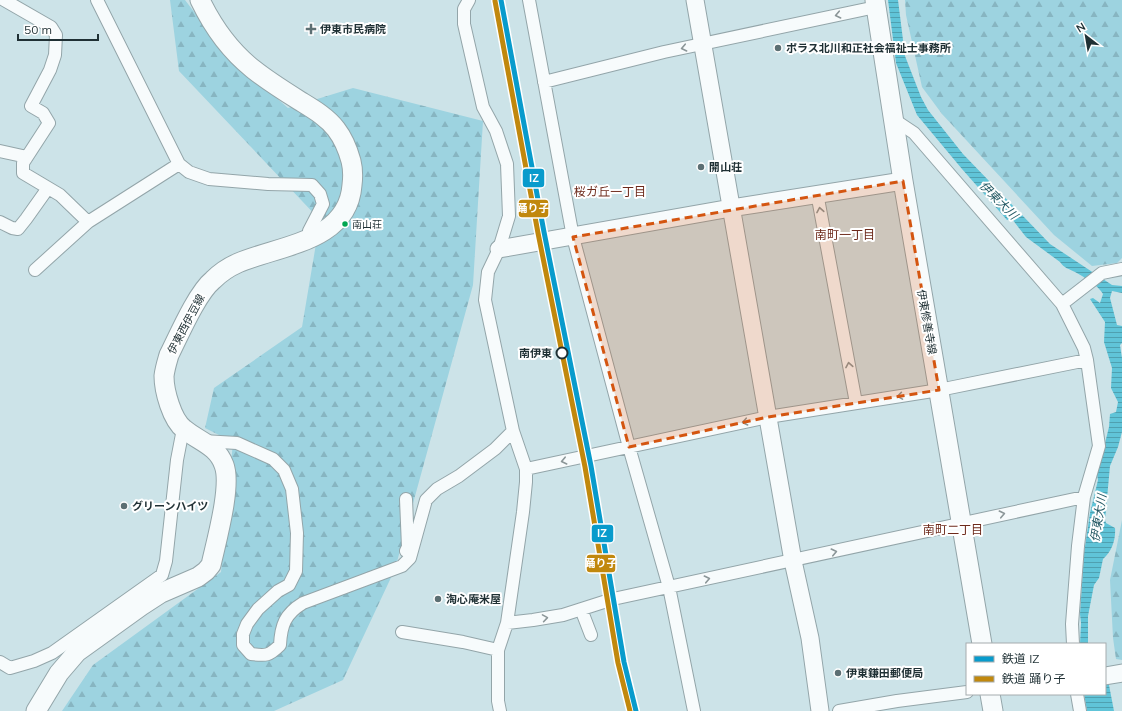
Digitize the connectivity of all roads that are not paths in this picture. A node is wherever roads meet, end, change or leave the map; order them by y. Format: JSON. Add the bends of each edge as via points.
{"nodes":[{"id":1,"x":4,"y":0,"type":"edge"},
{"id":2,"x":97,"y":0,"type":"edge"},
{"id":3,"x":200,"y":0,"type":"edge"},
{"id":4,"x":469,"y":0,"type":"edge"},
{"id":5,"x":529,"y":0,"type":"edge"},
{"id":6,"x":695,"y":0,"type":"edge"},
{"id":7,"x":876,"y":4,"type":"edge"},
{"id":8,"x":703,"y":44,"type":"junction"},
{"id":9,"x":544,"y":82,"type":"junction"},
{"id":10,"x":893,"y":119,"type":"junction"},
{"id":11,"x":0,"y":151,"type":"edge"},
{"id":12,"x":27,"y":157,"type":"junction"},
{"id":13,"x":179,"y":164,"type":"junction"},
{"id":14,"x":903,"y":181,"type":"junction"},
{"id":15,"x":48,"y":188,"type":"junction"},
{"id":16,"x":818,"y":193,"type":"junction"},
{"id":17,"x":731,"y":208,"type":"junction"},
{"id":18,"x":0,"y":222,"type":"edge"},
{"id":19,"x":88,"y":222,"type":"junction"},
{"id":20,"x":573,"y":237,"type":"junction"},
{"id":21,"x":311,"y":238,"type":"junction"},
{"id":22,"x":499,"y":249,"type":"junction"},
{"id":23,"x":35,"y":270,"type":"dead end"},
{"id":24,"x":1122,"y":270,"type":"edge"},
{"id":25,"x":1066,"y":300,"type":"junction"},
{"id":26,"x":1087,"y":360,"type":"junction"},
{"id":27,"x":939,"y":390,"type":"junction"},
{"id":28,"x":856,"y":404,"type":"junction"},
{"id":29,"x":768,"y":417,"type":"junction"},
{"id":30,"x":183,"y":429,"type":"junction"},
{"id":31,"x":513,"y":431,"type":"junction"},
{"id":32,"x":203,"y":441,"type":"junction"},
{"id":33,"x":629,"y":447,"type":"junction"},
{"id":34,"x":526,"y":469,"type":"junction"},
{"id":35,"x":1084,"y":497,"type":"junction"},
{"id":36,"x":406,"y":498,"type":"dead end"},
{"id":37,"x":961,"y":523,"type":"junction"},
{"id":38,"x":793,"y":561,"type":"junction"},
{"id":39,"x":402,"y":566,"type":"junction"},
{"id":40,"x":668,"y":587,"type":"junction"},
{"id":41,"x":581,"y":609,"type":"junction"},
{"id":42,"x":507,"y":623,"type":"junction"},
{"id":43,"x":402,"y":632,"type":"dead end"},
{"id":44,"x":591,"y":635,"type":"dead end"},
{"id":45,"x":982,"y":643,"type":"edge"},
{"id":46,"x":1073,"y":643,"type":"edge"},
{"id":47,"x":498,"y":650,"type":"junction"},
{"id":48,"x":0,"y":662,"type":"edge"},
{"id":49,"x":1122,"y":673,"type":"edge"},
{"id":50,"x":1106,"y":676,"type":"edge"},
{"id":51,"x":966,"y":692,"type":"edge"},
{"id":52,"x":990,"y":695,"type":"edge"},
{"id":53,"x":1077,"y":695,"type":"edge"},
{"id":54,"x":36,"y":711,"type":"edge"},
{"id":55,"x":500,"y":711,"type":"edge"},
{"id":56,"x":694,"y":711,"type":"edge"},
{"id":57,"x":820,"y":711,"type":"edge"},
{"id":58,"x":839,"y":711,"type":"edge"},
{"id":59,"x":993,"y":711,"type":"edge"},
{"id":60,"x":1080,"y":711,"type":"edge"}],
"edges":[{"from":1,"to":12,"type":"street","via":[[51,27],[56,35],[55,55],[50,70],[31,106],[43,113],[49,123]]},
{"from":2,"to":13,"type":"street"},
{"from":3,"to":21,"type":"main road","name":"伊東西伊豆線","via":[[222,39],[232,50],[270,82],[326,118],[342,138],[353,172],[351,193],[337,221]]},
{"from":4,"to":22,"type":"street","via":[[464,9],[464,24],[483,107],[496,131],[506,164],[509,216]]},
{"from":5,"to":9,"type":"street"},
{"from":6,"to":8,"type":"street"},
{"from":7,"to":8,"type":"street","one_way":true},
{"from":7,"to":10,"type":"main road","name":"伊東修善寺線"},
{"from":8,"to":9,"type":"street","one_way":true},
{"from":8,"to":17,"type":"street"},
{"from":9,"to":20,"type":"street"},
{"from":10,"to":14,"type":"main road","name":"伊東修善寺線"},
{"from":10,"to":25,"type":"street","via":[[914,133]]},
{"from":11,"to":12,"type":"street"},
{"from":12,"to":15,"type":"street","via":[[23,163],[23,173]]},
{"from":13,"to":19,"type":"street"},
{"from":13,"to":21,"type":"street","via":[[189,172],[209,179],[312,185],[320,194],[323,204],[309,231]]},
{"from":14,"to":16,"type":"street"},
{"from":14,"to":27,"type":"main road","name":"伊東修善寺線"},
{"from":15,"to":18,"type":"street","via":[[18,229]]},
{"from":15,"to":19,"type":"street","via":[[60,195]]},
{"from":16,"to":17,"type":"street"},
{"from":28,"to":16,"type":"street","one_way":true},
{"from":17,"to":20,"type":"street"},
{"from":17,"to":29,"type":"street"},
{"from":19,"to":23,"type":"street"},
{"from":20,"to":22,"type":"street"},
{"from":20,"to":33,"type":"street"},
{"from":21,"to":30,"type":"main road","name":"伊東西伊豆線","via":[[237,263],[212,280],[204,290],[169,355],[164,377],[168,398]]},
{"from":22,"to":31,"type":"street","via":[[488,272],[485,300]]},
{"from":24,"to":25,"type":"street","via":[[1102,273]]},
{"from":25,"to":26,"type":"street"},
{"from":26,"to":27,"type":"street"},
{"from":26,"to":35,"type":"street","via":[[1099,446]]},
{"from":27,"to":28,"type":"street","one_way":true},
{"from":27,"to":37,"type":"main road","name":"伊東修善寺線"},
{"from":28,"to":29,"type":"street"},
{"from":29,"to":33,"type":"street","one_way":true},
{"from":29,"to":38,"type":"street"},
{"from":30,"to":32,"type":"main road"},
{"from":30,"to":48,"type":"street","via":[[162,575],[52,653],[34,662],[10,668]]},
{"from":31,"to":34,"type":"street"},
{"from":31,"to":39,"type":"street","via":[[495,449],[437,489],[426,500],[410,558]]},
{"from":32,"to":39,"type":"street","via":[[237,443],[273,459],[284,470],[292,489],[297,533],[296,571],[289,584],[258,609],[248,624],[243,634],[243,645],[251,654],[265,656],[272,653],[280,645],[280,632],[284,622],[293,609],[303,603]]},
{"from":32,"to":54,"type":"main road","via":[[218,455],[224,465],[226,476],[226,494],[211,565],[198,577],[161,593],[77,652],[59,673]]},
{"from":33,"to":34,"type":"street","one_way":true},
{"from":33,"to":40,"type":"street"},
{"from":34,"to":42,"type":"street","via":[[523,512]]},
{"from":37,"to":35,"type":"street","one_way":true},
{"from":35,"to":46,"type":"street","via":[[1072,624]]},
{"from":36,"to":39,"type":"street","via":[[408,547]]},
{"from":38,"to":37,"type":"street","one_way":true},
{"from":37,"to":45,"type":"main road","name":"伊東修善寺線"},
{"from":40,"to":38,"type":"street","one_way":true},
{"from":38,"to":57,"type":"street","via":[[810,638]]},
{"from":40,"to":41,"type":"street"},
{"from":40,"to":56,"type":"street"},
{"from":42,"to":41,"type":"street","one_way":true,"via":[[563,615]]},
{"from":41,"to":44,"type":"street"},
{"from":42,"to":47,"type":"street"},
{"from":43,"to":47,"type":"street"},
{"from":47,"to":55,"type":"street"},
{"from":49,"to":50,"type":"street"},
{"from":51,"to":58,"type":"street"},
{"from":52,"to":59,"type":"main road"},
{"from":53,"to":60,"type":"street"}]}
